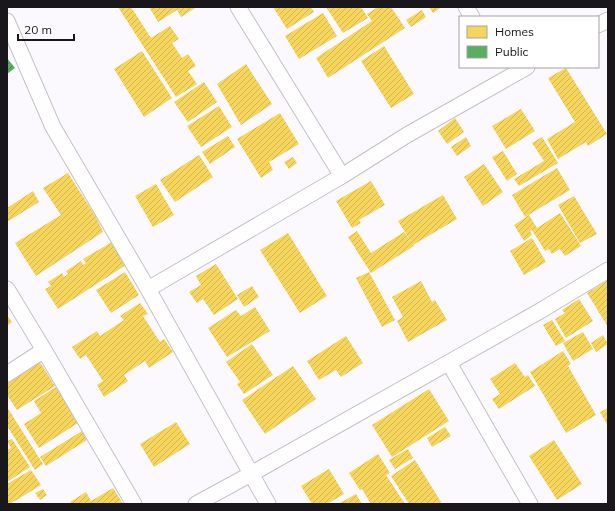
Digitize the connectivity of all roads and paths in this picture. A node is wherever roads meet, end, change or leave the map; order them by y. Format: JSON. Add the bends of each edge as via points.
{"nodes":[{"id":1,"x":238,"y":7,"type":"edge"},
{"id":2,"x":466,"y":7,"type":"edge"},
{"id":3,"x":471,"y":16,"type":"edge"},
{"id":4,"x":608,"y":20,"type":"edge"},
{"id":5,"x":7,"y":21,"type":"edge"},
{"id":6,"x":599,"y":24,"type":"edge"},
{"id":7,"x":523,"y":68,"type":"edge"},
{"id":8,"x":505,"y":72,"type":"edge"},
{"id":9,"x":342,"y":176,"type":"junction"},
{"id":10,"x":608,"y":270,"type":"edge"},
{"id":11,"x":7,"y":289,"type":"edge"},
{"id":12,"x":148,"y":289,"type":"junction"},
{"id":13,"x":44,"y":350,"type":"junction"},
{"id":14,"x":449,"y":363,"type":"junction"},
{"id":15,"x":7,"y":374,"type":"edge"},
{"id":16,"x":251,"y":474,"type":"junction"},
{"id":17,"x":134,"y":504,"type":"edge"},
{"id":18,"x":196,"y":504,"type":"edge"},
{"id":19,"x":268,"y":504,"type":"edge"},
{"id":20,"x":530,"y":504,"type":"edge"}],
"edges":[{"from":1,"to":9,"type":"street"},
{"from":2,"to":3,"type":"street"},
{"from":4,"to":6,"type":"street"},
{"from":5,"to":12,"type":"street","via":[[53,127]]},
{"from":7,"to":8,"type":"street"},
{"from":8,"to":9,"type":"street"},
{"from":9,"to":12,"type":"street"},
{"from":10,"to":14,"type":"street"},
{"from":11,"to":13,"type":"street"},
{"from":12,"to":16,"type":"street"},
{"from":13,"to":15,"type":"street"},
{"from":13,"to":17,"type":"street"},
{"from":14,"to":16,"type":"street"},
{"from":14,"to":20,"type":"street"},
{"from":16,"to":18,"type":"street"},
{"from":16,"to":19,"type":"street"}]}
